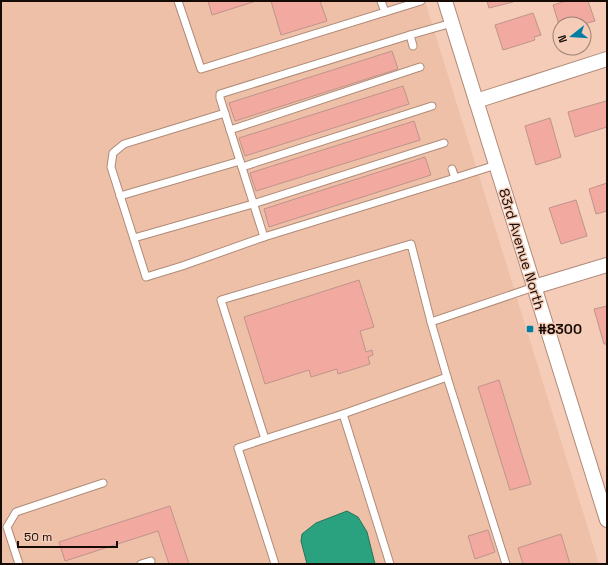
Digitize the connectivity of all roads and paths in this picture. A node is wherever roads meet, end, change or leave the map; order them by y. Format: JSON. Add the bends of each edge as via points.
{"nodes":[{"id":1,"x":178,"y":1,"type":"edge"},
{"id":2,"x":381,"y":1,"type":"edge"},
{"id":3,"x":422,"y":1,"type":"edge"},
{"id":4,"x":446,"y":1,"type":"edge"},
{"id":5,"x":385,"y":12,"type":"junction"},
{"id":6,"x":452,"y":23,"type":"junction"},
{"id":7,"x":410,"y":35,"type":"junction"},
{"id":8,"x":413,"y":46,"type":"dead end"},
{"id":9,"x":607,"y":59,"type":"edge"},
{"id":10,"x":420,"y":67,"type":"dead end"},
{"id":11,"x":476,"y":101,"type":"junction"},
{"id":12,"x":432,"y":106,"type":"dead end"},
{"id":13,"x":225,"y":113,"type":"junction"},
{"id":14,"x":230,"y":130,"type":"junction"},
{"id":15,"x":444,"y":143,"type":"dead end"},
{"id":16,"x":241,"y":164,"type":"junction"},
{"id":17,"x":496,"y":165,"type":"junction"},
{"id":18,"x":452,"y":169,"type":"dead end"},
{"id":19,"x":455,"y":178,"type":"junction"},
{"id":20,"x":120,"y":196,"type":"junction"},
{"id":21,"x":253,"y":204,"type":"junction"},
{"id":22,"x":264,"y":237,"type":"junction"},
{"id":23,"x":134,"y":238,"type":"junction"},
{"id":24,"x":607,"y":265,"type":"edge"},
{"id":25,"x":534,"y":287,"type":"junction"},
{"id":26,"x":431,"y":322,"type":"junction"},
{"id":27,"x":447,"y":377,"type":"junction"},
{"id":28,"x":343,"y":414,"type":"junction"},
{"id":29,"x":265,"y":439,"type":"junction"},
{"id":30,"x":103,"y":483,"type":"dead end"},
{"id":31,"x":607,"y":520,"type":"edge"},
{"id":32,"x":151,"y":561,"type":"dead end"},
{"id":33,"x":19,"y":564,"type":"edge"},
{"id":34,"x":141,"y":564,"type":"edge"},
{"id":35,"x":275,"y":564,"type":"edge"},
{"id":36,"x":390,"y":564,"type":"edge"},
{"id":37,"x":506,"y":564,"type":"edge"}],
"edges":[{"from":1,"to":5,"type":"lane","via":[[201,69]]},
{"from":2,"to":5,"type":"lane"},
{"from":3,"to":5,"type":"lane"},
{"from":4,"to":6,"type":"street","name":"83rd Avenue North"},
{"from":6,"to":7,"type":"lane"},
{"from":6,"to":11,"type":"street","name":"83rd Avenue North"},
{"from":7,"to":8,"type":"lane"},
{"from":7,"to":13,"type":"lane","via":[[220,94]]},
{"from":9,"to":11,"type":"street"},
{"from":10,"to":14,"type":"lane"},
{"from":11,"to":17,"type":"street","name":"83rd Avenue North"},
{"from":12,"to":16,"type":"lane"},
{"from":13,"to":14,"type":"lane"},
{"from":13,"to":20,"type":"lane","via":[[124,144],[113,153],[111,167]]},
{"from":14,"to":16,"type":"lane"},
{"from":15,"to":21,"type":"lane"},
{"from":16,"to":20,"type":"lane"},
{"from":16,"to":21,"type":"lane"},
{"from":17,"to":19,"type":"lane"},
{"from":17,"to":25,"type":"street","name":"83rd Avenue North"},
{"from":18,"to":19,"type":"lane"},
{"from":19,"to":22,"type":"lane"},
{"from":20,"to":23,"type":"lane"},
{"from":21,"to":22,"type":"lane"},
{"from":21,"to":23,"type":"lane"},
{"from":22,"to":23,"type":"lane","via":[[146,277]]},
{"from":24,"to":25,"type":"street"},
{"from":25,"to":26,"type":"lane"},
{"from":25,"to":31,"type":"street","name":"83rd Avenue North"},
{"from":26,"to":27,"type":"lane"},
{"from":26,"to":29,"type":"lane","via":[[411,244],[221,300]]},
{"from":27,"to":28,"type":"lane"},
{"from":27,"to":37,"type":"lane"},
{"from":28,"to":29,"type":"lane"},
{"from":28,"to":36,"type":"lane"},
{"from":29,"to":35,"type":"lane","via":[[238,448]]},
{"from":30,"to":33,"type":"lane","via":[[16,512],[7,527]]},
{"from":32,"to":34,"type":"lane"}]}
